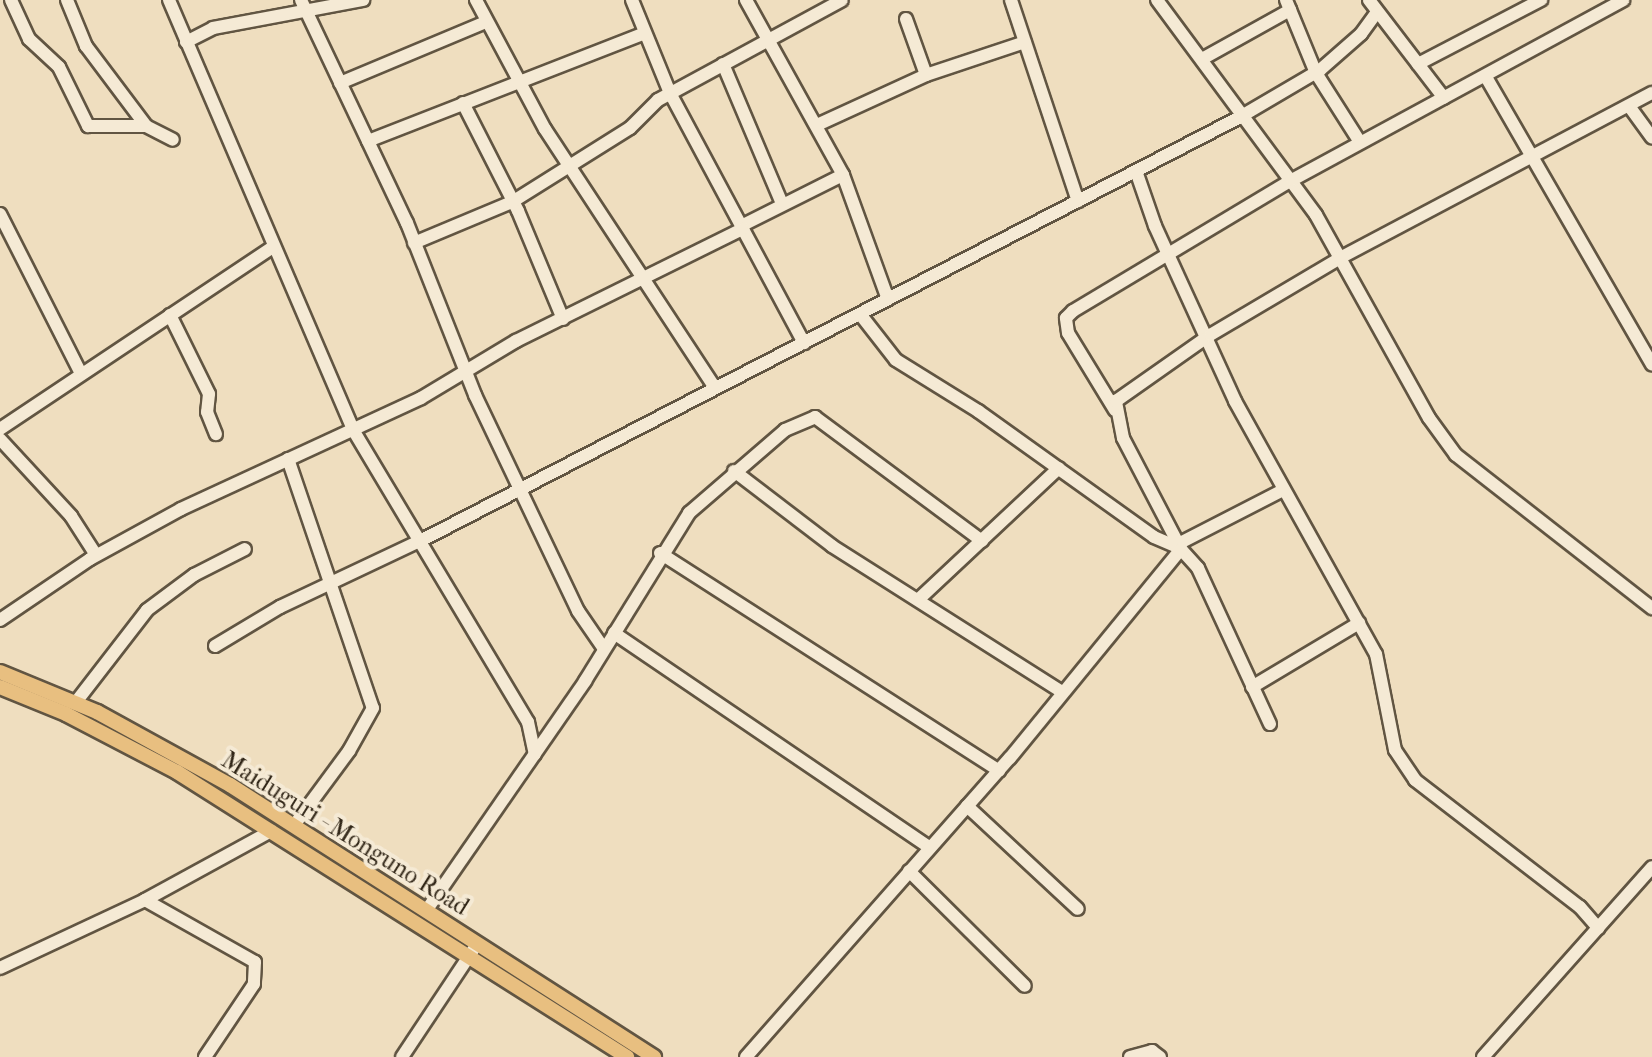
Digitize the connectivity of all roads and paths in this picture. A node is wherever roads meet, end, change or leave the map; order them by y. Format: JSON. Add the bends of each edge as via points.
{"nodes":[{"id":1,"x":11,"y":0,"type":"edge"},
{"id":2,"x":67,"y":0,"type":"edge"},
{"id":3,"x":169,"y":0,"type":"edge"},
{"id":4,"x":363,"y":0,"type":"edge"},
{"id":5,"x":476,"y":0,"type":"edge"},
{"id":6,"x":632,"y":0,"type":"edge"},
{"id":7,"x":746,"y":0,"type":"edge"},
{"id":8,"x":842,"y":0,"type":"edge"},
{"id":9,"x":1011,"y":0,"type":"edge"},
{"id":10,"x":1157,"y":0,"type":"edge"},
{"id":11,"x":1369,"y":0,"type":"edge"},
{"id":12,"x":1541,"y":0,"type":"edge"},
{"id":13,"x":1623,"y":0,"type":"edge"},
{"id":14,"x":303,"y":5,"type":"edge"},
{"id":15,"x":1288,"y":5,"type":"edge"},
{"id":16,"x":1376,"y":13,"type":"junction"},
{"id":17,"x":906,"y":19,"type":"dead end"},
{"id":18,"x":486,"y":22,"type":"junction"},
{"id":19,"x":645,"y":33,"type":"junction"},
{"id":20,"x":186,"y":42,"type":"junction"},
{"id":21,"x":769,"y":42,"type":"junction"},
{"id":22,"x":1025,"y":42,"type":"junction"},
{"id":23,"x":1202,"y":59,"type":"junction"},
{"id":24,"x":723,"y":64,"type":"junction"},
{"id":25,"x":1418,"y":64,"type":"junction"},
{"id":26,"x":1316,"y":73,"type":"junction"},
{"id":27,"x":926,"y":75,"type":"junction"},
{"id":28,"x":1486,"y":77,"type":"junction"},
{"id":29,"x":520,"y":81,"type":"junction"},
{"id":30,"x":340,"y":83,"type":"junction"},
{"id":31,"x":670,"y":93,"type":"junction"},
{"id":32,"x":1652,"y":93,"type":"edge"},
{"id":33,"x":1444,"y":98,"type":"junction"},
{"id":34,"x":463,"y":103,"type":"junction"},
{"id":35,"x":1629,"y":106,"type":"junction"},
{"id":36,"x":1240,"y":117,"type":"junction"},
{"id":37,"x":817,"y":125,"type":"junction"},
{"id":38,"x":146,"y":126,"type":"junction"},
{"id":39,"x":1652,"y":138,"type":"edge"},
{"id":40,"x":173,"y":140,"type":"dead end"},
{"id":41,"x":368,"y":141,"type":"junction"},
{"id":42,"x":1360,"y":142,"type":"junction"},
{"id":43,"x":1532,"y":156,"type":"junction"},
{"id":44,"x":570,"y":166,"type":"junction"},
{"id":45,"x":1136,"y":171,"type":"junction"},
{"id":46,"x":843,"y":175,"type":"junction"},
{"id":47,"x":1292,"y":180,"type":"junction"},
{"id":48,"x":1078,"y":201,"type":"junction"},
{"id":49,"x":512,"y":202,"type":"junction"},
{"id":50,"x":782,"y":204,"type":"junction"},
{"id":51,"x":0,"y":214,"type":"edge"},
{"id":52,"x":742,"y":228,"type":"junction"},
{"id":53,"x":414,"y":243,"type":"junction"},
{"id":54,"x":273,"y":247,"type":"junction"},
{"id":55,"x":1169,"y":254,"type":"junction"},
{"id":56,"x":1340,"y":258,"type":"junction"},
{"id":57,"x":641,"y":279,"type":"junction"},
{"id":58,"x":888,"y":299,"type":"junction"},
{"id":59,"x":860,"y":314,"type":"junction"},
{"id":60,"x":170,"y":315,"type":"junction"},
{"id":61,"x":563,"y":319,"type":"junction"},
{"id":62,"x":1210,"y":335,"type":"junction"},
{"id":63,"x":804,"y":343,"type":"junction"},
{"id":64,"x":1652,"y":365,"type":"edge"},
{"id":65,"x":465,"y":370,"type":"junction"},
{"id":66,"x":81,"y":374,"type":"junction"},
{"id":67,"x":715,"y":388,"type":"junction"},
{"id":68,"x":1117,"y":413,"type":"junction"},
{"id":69,"x":352,"y":428,"type":"junction"},
{"id":70,"x":0,"y":429,"type":"edge"},
{"id":71,"x":216,"y":434,"type":"dead end"},
{"id":72,"x":0,"y":439,"type":"edge"},
{"id":73,"x":288,"y":459,"type":"junction"},
{"id":74,"x":1059,"y":468,"type":"junction"},
{"id":75,"x":734,"y":471,"type":"junction"},
{"id":76,"x":522,"y":488,"type":"junction"},
{"id":77,"x":1281,"y":491,"type":"junction"},
{"id":78,"x":422,"y":540,"type":"junction"},
{"id":79,"x":982,"y":541,"type":"junction"},
{"id":80,"x":1179,"y":546,"type":"junction"},
{"id":81,"x":245,"y":549,"type":"dead end"},
{"id":82,"x":660,"y":553,"type":"junction"},
{"id":83,"x":96,"y":555,"type":"junction"},
{"id":84,"x":330,"y":584,"type":"junction"},
{"id":85,"x":920,"y":598,"type":"junction"},
{"id":86,"x":1652,"y":608,"type":"edge"},
{"id":87,"x":0,"y":620,"type":"edge"},
{"id":88,"x":1359,"y":623,"type":"junction"},
{"id":89,"x":614,"y":633,"type":"junction"},
{"id":90,"x":215,"y":646,"type":"dead end"},
{"id":91,"x":604,"y":649,"type":"junction"},
{"id":92,"x":0,"y":672,"type":"edge"},
{"id":93,"x":0,"y":687,"type":"edge"},
{"id":94,"x":1252,"y":687,"type":"junction"},
{"id":95,"x":1062,"y":692,"type":"junction"},
{"id":96,"x":76,"y":702,"type":"junction"},
{"id":97,"x":1270,"y":724,"type":"dead end"},
{"id":98,"x":535,"y":754,"type":"junction"},
{"id":99,"x":999,"y":771,"type":"junction"},
{"id":100,"x":967,"y":806,"type":"junction"},
{"id":101,"x":295,"y":824,"type":"junction"},
{"id":102,"x":271,"y":831,"type":"junction"},
{"id":103,"x":930,"y":848,"type":"junction"},
{"id":104,"x":1652,"y":867,"type":"edge"},
{"id":105,"x":909,"y":871,"type":"junction"},
{"id":106,"x":145,"y":900,"type":"junction"},
{"id":107,"x":1078,"y":909,"type":"dead end"},
{"id":108,"x":426,"y":911,"type":"junction"},
{"id":109,"x":1598,"y":928,"type":"junction"},
{"id":110,"x":474,"y":949,"type":"junction"},
{"id":111,"x":0,"y":968,"type":"edge"},
{"id":112,"x":1025,"y":986,"type":"dead end"},
{"id":113,"x":205,"y":1057,"type":"edge"},
{"id":114,"x":403,"y":1057,"type":"edge"},
{"id":115,"x":627,"y":1057,"type":"edge"},
{"id":116,"x":654,"y":1057,"type":"edge"},
{"id":117,"x":746,"y":1057,"type":"edge"},
{"id":118,"x":1130,"y":1057,"type":"edge"},
{"id":119,"x":1160,"y":1057,"type":"edge"},
{"id":120,"x":1483,"y":1057,"type":"edge"}],
"edges":[{"from":1,"to":38,"type":"street","via":[[29,39],[59,67],[88,126]]},
{"from":2,"to":38,"type":"street","via":[[86,46]]},
{"from":3,"to":20,"type":"street"},
{"from":4,"to":14,"type":"street"},
{"from":5,"to":18,"type":"street"},
{"from":6,"to":19,"type":"street"},
{"from":7,"to":21,"type":"street"},
{"from":8,"to":21,"type":"street"},
{"from":9,"to":22,"type":"street"},
{"from":10,"to":23,"type":"street"},
{"from":11,"to":16,"type":"street"},
{"from":12,"to":25,"type":"street"},
{"from":13,"to":28,"type":"street"},
{"from":14,"to":20,"type":"street","via":[[213,28]]},
{"from":14,"to":30,"type":"street"},
{"from":15,"to":23,"type":"street"},
{"from":15,"to":26,"type":"street"},
{"from":16,"to":25,"type":"street"},
{"from":16,"to":26,"type":"street","via":[[1361,34]]},
{"from":17,"to":27,"type":"street"},
{"from":18,"to":29,"type":"street"},
{"from":18,"to":30,"type":"street"},
{"from":19,"to":29,"type":"street"},
{"from":19,"to":31,"type":"street"},
{"from":20,"to":54,"type":"street"},
{"from":21,"to":24,"type":"street"},
{"from":21,"to":37,"type":"street"},
{"from":22,"to":27,"type":"street"},
{"from":22,"to":48,"type":"street"},
{"from":23,"to":36,"type":"street"},
{"from":24,"to":31,"type":"street"},
{"from":24,"to":50,"type":"street"},
{"from":25,"to":33,"type":"street"},
{"from":26,"to":36,"type":"street"},
{"from":26,"to":42,"type":"street"},
{"from":27,"to":37,"type":"street"},
{"from":28,"to":33,"type":"street"},
{"from":28,"to":43,"type":"street"},
{"from":29,"to":34,"type":"street"},
{"from":29,"to":44,"type":"street"},
{"from":30,"to":41,"type":"street"},
{"from":31,"to":44,"type":"street","via":[[630,128]]},
{"from":31,"to":52,"type":"street"},
{"from":32,"to":35,"type":"street"},
{"from":33,"to":42,"type":"street"},
{"from":34,"to":41,"type":"street"},
{"from":34,"to":49,"type":"street"},
{"from":35,"to":39,"type":"street"},
{"from":35,"to":43,"type":"street"},
{"from":36,"to":45,"type":"street"},
{"from":36,"to":47,"type":"street"},
{"from":37,"to":46,"type":"street"},
{"from":38,"to":40,"type":"street"},
{"from":41,"to":53,"type":"street"},
{"from":42,"to":47,"type":"street"},
{"from":43,"to":56,"type":"street"},
{"from":43,"to":64,"type":"street"},
{"from":44,"to":49,"type":"street"},
{"from":44,"to":57,"type":"street"},
{"from":45,"to":48,"type":"street"},
{"from":45,"to":55,"type":"street"},
{"from":46,"to":50,"type":"street"},
{"from":46,"to":58,"type":"street"},
{"from":47,"to":55,"type":"street"},
{"from":47,"to":56,"type":"street"},
{"from":48,"to":58,"type":"street"},
{"from":49,"to":53,"type":"street"},
{"from":49,"to":61,"type":"street"},
{"from":50,"to":52,"type":"street"},
{"from":51,"to":66,"type":"street"},
{"from":52,"to":57,"type":"street"},
{"from":52,"to":63,"type":"street"},
{"from":53,"to":65,"type":"street"},
{"from":54,"to":60,"type":"street"},
{"from":54,"to":69,"type":"street"},
{"from":55,"to":62,"type":"street"},
{"from":55,"to":68,"type":"street","via":[[1066,318],[1068,333]]},
{"from":56,"to":62,"type":"street"},
{"from":56,"to":86,"type":"street","via":[[1429,418],[1456,455]]},
{"from":57,"to":61,"type":"street"},
{"from":57,"to":67,"type":"street"},
{"from":58,"to":59,"type":"street"},
{"from":59,"to":63,"type":"street"},
{"from":59,"to":74,"type":"street","via":[[896,360]]},
{"from":60,"to":66,"type":"street"},
{"from":60,"to":71,"type":"street","via":[[209,394],[207,412]]},
{"from":61,"to":65,"type":"street"},
{"from":62,"to":68,"type":"street","via":[[1122,392]]},
{"from":62,"to":77,"type":"street"},
{"from":63,"to":67,"type":"street"},
{"from":65,"to":69,"type":"street","via":[[421,398]]},
{"from":65,"to":76,"type":"street"},
{"from":66,"to":70,"type":"street"},
{"from":67,"to":76,"type":"street"},
{"from":68,"to":80,"type":"street","via":[[1123,438]]},
{"from":69,"to":73,"type":"street"},
{"from":69,"to":78,"type":"street"},
{"from":72,"to":83,"type":"street","via":[[71,516]]},
{"from":73,"to":83,"type":"street"},
{"from":73,"to":84,"type":"street"},
{"from":74,"to":79,"type":"street"},
{"from":74,"to":80,"type":"street","via":[[1154,537]]},
{"from":75,"to":79,"type":"street","via":[[785,430],[815,417]]},
{"from":75,"to":82,"type":"street","via":[[689,513]]},
{"from":75,"to":85,"type":"street","via":[[832,546]]},
{"from":76,"to":78,"type":"street"},
{"from":76,"to":91,"type":"street","via":[[578,611]]},
{"from":77,"to":80,"type":"street"},
{"from":77,"to":88,"type":"street"},
{"from":78,"to":84,"type":"street"},
{"from":78,"to":98,"type":"street","via":[[533,733]]},
{"from":79,"to":85,"type":"street"},
{"from":80,"to":94,"type":"street","via":[[1198,568]]},
{"from":80,"to":95,"type":"street"},
{"from":81,"to":96,"type":"street","via":[[194,575],[147,610]]},
{"from":82,"to":89,"type":"street"},
{"from":82,"to":99,"type":"street"},
{"from":83,"to":87,"type":"street"},
{"from":84,"to":90,"type":"street"},
{"from":84,"to":101,"type":"street","via":[[373,708],[349,751]]},
{"from":85,"to":95,"type":"street"},
{"from":88,"to":94,"type":"street"},
{"from":88,"to":109,"type":"street","via":[[1376,654],[1395,750],[1415,780],[1580,907]]},
{"from":89,"to":91,"type":"street"},
{"from":89,"to":103,"type":"street"},
{"from":91,"to":98,"type":"street"},
{"from":92,"to":96,"type":"main road","name":"Maiduguri - Monguno Road"},
{"from":93,"to":102,"type":"main road","name":"Maiduguri - Monguno Road","via":[[106,734]]},
{"from":94,"to":97,"type":"street"},
{"from":95,"to":99,"type":"street"},
{"from":96,"to":101,"type":"main road","name":"Maiduguri - Monguno Road"},
{"from":98,"to":108,"type":"street"},
{"from":99,"to":100,"type":"street"},
{"from":100,"to":103,"type":"street"},
{"from":100,"to":107,"type":"street"},
{"from":101,"to":108,"type":"main road","name":"Maiduguri - Monguno Road"},
{"from":102,"to":106,"type":"street"},
{"from":102,"to":110,"type":"main road","name":"Maiduguri - Monguno Road"},
{"from":103,"to":105,"type":"street"},
{"from":104,"to":109,"type":"street"},
{"from":105,"to":112,"type":"street"},
{"from":105,"to":117,"type":"street"},
{"from":106,"to":111,"type":"street"},
{"from":106,"to":113,"type":"street","via":[[255,962],[254,984]]},
{"from":108,"to":110,"type":"main road","name":"Maiduguri - Monguno Road"},
{"from":109,"to":120,"type":"street"},
{"from":110,"to":114,"type":"street"},
{"from":110,"to":115,"type":"main road","name":"Maiduguri - Monguno Road"},
{"from":110,"to":116,"type":"main road","name":"Maiduguri - Monguno Road"},
{"from":118,"to":119,"type":"street","via":[[1152,1051]]}]}
